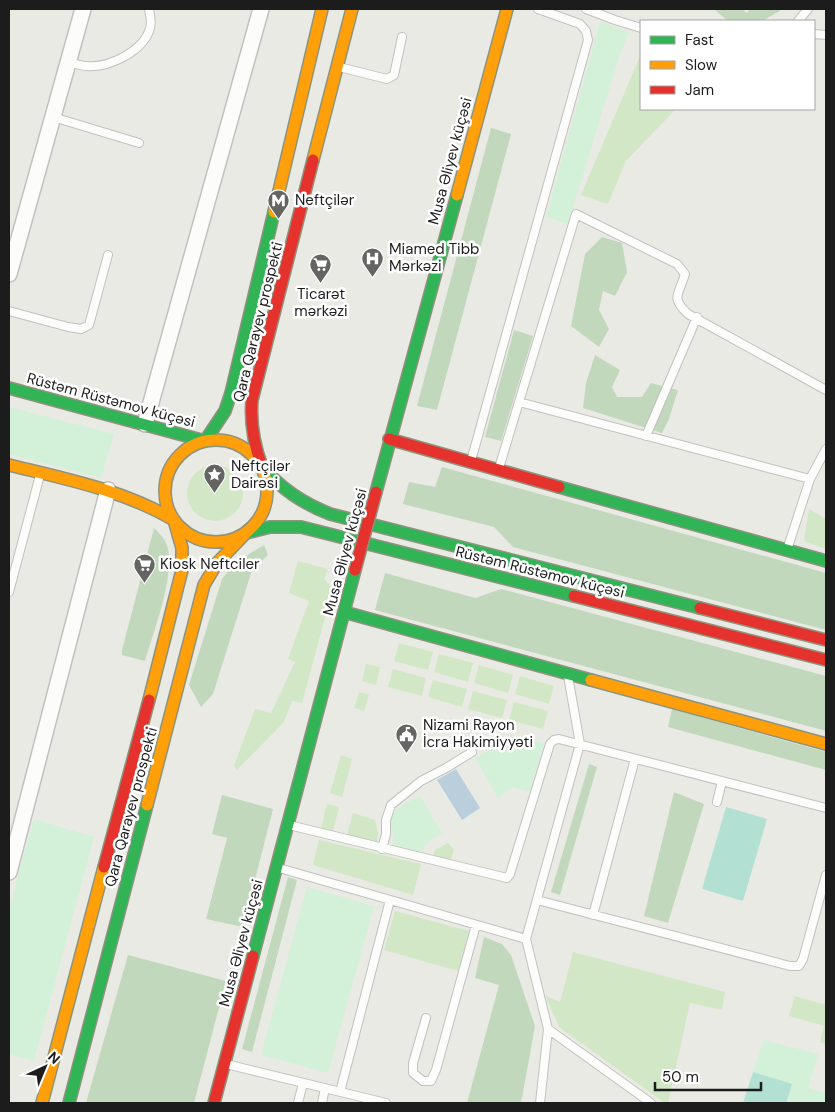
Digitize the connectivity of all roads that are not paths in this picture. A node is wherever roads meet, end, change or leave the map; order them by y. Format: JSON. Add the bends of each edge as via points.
{"nodes":[{"id":1,"x":83,"y":9,"type":"edge"},
{"id":2,"x":149,"y":9,"type":"edge"},
{"id":3,"x":262,"y":9,"type":"edge"},
{"id":4,"x":322,"y":9,"type":"edge"},
{"id":5,"x":352,"y":9,"type":"edge"},
{"id":6,"x":507,"y":9,"type":"edge"},
{"id":7,"x":538,"y":9,"type":"edge"},
{"id":8,"x":589,"y":9,"type":"edge"},
{"id":9,"x":808,"y":9,"type":"edge"},
{"id":10,"x":799,"y":20,"type":"edge"},
{"id":11,"x":640,"y":28,"type":"edge"},
{"id":12,"x":402,"y":37,"type":"dead end"},
{"id":13,"x":68,"y":62,"type":"junction"},
{"id":14,"x":337,"y":66,"type":"junction"},
{"id":15,"x":53,"y":117,"type":"junction"},
{"id":16,"x":140,"y":143,"type":"dead end"},
{"id":17,"x":108,"y":255,"type":"dead end"},
{"id":18,"x":9,"y":273,"type":"edge"},
{"id":19,"x":9,"y":311,"type":"edge"},
{"id":20,"x":697,"y":317,"type":"junction"},
{"id":21,"x":9,"y":388,"type":"edge"},
{"id":22,"x":826,"y":390,"type":"edge"},
{"id":23,"x":519,"y":402,"type":"junction"},
{"id":24,"x":145,"y":424,"type":"junction"},
{"id":25,"x":646,"y":436,"type":"junction"},
{"id":26,"x":389,"y":439,"type":"junction"},
{"id":27,"x":206,"y":441,"type":"junction"},
{"id":28,"x":826,"y":450,"type":"edge"},
{"id":29,"x":471,"y":463,"type":"junction"},
{"id":30,"x":9,"y":465,"type":"edge"},
{"id":31,"x":262,"y":467,"type":"junction"},
{"id":32,"x":499,"y":470,"type":"junction"},
{"id":33,"x":40,"y":473,"type":"junction"},
{"id":34,"x":810,"y":479,"type":"junction"},
{"id":35,"x":108,"y":490,"type":"junction"},
{"id":36,"x":174,"y":520,"type":"junction"},
{"id":37,"x":246,"y":533,"type":"junction"},
{"id":38,"x":787,"y":550,"type":"junction"},
{"id":39,"x":826,"y":561,"type":"edge"},
{"id":40,"x":10,"y":582,"type":"edge"},
{"id":41,"x":9,"y":592,"type":"edge"},
{"id":42,"x":344,"y":612,"type":"junction"},
{"id":43,"x":826,"y":640,"type":"edge"},
{"id":44,"x":826,"y":660,"type":"edge"},
{"id":45,"x":568,"y":674,"type":"junction"},
{"id":46,"x":580,"y":744,"type":"junction"},
{"id":47,"x":826,"y":744,"type":"edge"},
{"id":48,"x":472,"y":752,"type":"dead end"},
{"id":49,"x":635,"y":759,"type":"junction"},
{"id":50,"x":722,"y":781,"type":"junction"},
{"id":51,"x":717,"y":802,"type":"dead end"},
{"id":52,"x":826,"y":808,"type":"edge"},
{"id":53,"x":288,"y":825,"type":"junction"},
{"id":54,"x":382,"y":849,"type":"junction"},
{"id":55,"x":277,"y":867,"type":"junction"},
{"id":56,"x":9,"y":872,"type":"edge"},
{"id":57,"x":826,"y":876,"type":"edge"},
{"id":58,"x":824,"y":889,"type":"edge"},
{"id":59,"x":390,"y":900,"type":"junction"},
{"id":60,"x":536,"y":900,"type":"junction"},
{"id":61,"x":593,"y":915,"type":"junction"},
{"id":62,"x":476,"y":925,"type":"junction"},
{"id":63,"x":526,"y":939,"type":"junction"},
{"id":64,"x":426,"y":1018,"type":"dead end"},
{"id":65,"x":548,"y":1029,"type":"junction"},
{"id":66,"x":224,"y":1064,"type":"junction"},
{"id":67,"x":303,"y":1083,"type":"junction"},
{"id":68,"x":325,"y":1088,"type":"junction"},
{"id":69,"x":340,"y":1092,"type":"junction"},
{"id":70,"x":42,"y":1103,"type":"edge"},
{"id":71,"x":69,"y":1103,"type":"edge"},
{"id":72,"x":214,"y":1103,"type":"edge"},
{"id":73,"x":298,"y":1103,"type":"edge"},
{"id":74,"x":322,"y":1103,"type":"edge"},
{"id":75,"x":386,"y":1103,"type":"edge"},
{"id":76,"x":540,"y":1103,"type":"edge"},
{"id":77,"x":650,"y":1103,"type":"edge"}],
"edges":[{"from":1,"to":13,"type":"street"},
{"from":2,"to":13,"type":"lane","via":[[150,28],[142,42],[128,55],[110,64],[87,66]]},
{"from":3,"to":24,"type":"street"},
{"from":4,"to":27,"type":"main road","name":"Qara Qarayev prospekti","via":[[231,393],[225,411]]},
{"from":5,"to":14,"type":"main road","name":"Qara Qarayev prospekti"},
{"from":6,"to":26,"type":"main road","name":"Musa Əliyev küçəsi"},
{"from":7,"to":29,"type":"lane","via":[[580,24],[588,40]]},
{"from":8,"to":11,"type":"lane"},
{"from":9,"to":10,"type":"lane"},
{"from":12,"to":14,"type":"lane","via":[[394,75],[387,79]]},
{"from":13,"to":15,"type":"street"},
{"from":14,"to":31,"type":"main road","name":"Qara Qarayev prospekti","via":[[252,400],[251,431]]},
{"from":15,"to":16,"type":"lane"},
{"from":15,"to":18,"type":"street"},
{"from":17,"to":19,"type":"lane","via":[[89,325],[81,329],[68,327]]},
{"from":20,"to":22,"type":"lane"},
{"from":20,"to":23,"type":"lane","via":[[688,314],[678,304],[677,296],[685,274],[677,264],[576,214]]},
{"from":20,"to":25,"type":"lane"},
{"from":21,"to":24,"type":"main road","name":"Rüstəm Rüstəmov küçəsi"},
{"from":23,"to":25,"type":"lane"},
{"from":23,"to":32,"type":"lane"},
{"from":24,"to":27,"type":"main road","name":"Rüstəm Rüstəmov küçəsi"},
{"from":25,"to":34,"type":"lane"},
{"from":26,"to":29,"type":"main road"},
{"from":26,"to":42,"type":"main road","name":"Musa Əliyev küçəsi","bridge":true},
{"from":27,"to":31,"type":"main road","via":[[226,440],[240,445]]},
{"from":27,"to":36,"type":"main road","via":[[179,454],[171,466],[164,493]]},
{"from":28,"to":34,"type":"lane"},
{"from":29,"to":32,"type":"main road"},
{"from":30,"to":33,"type":"main road"},
{"from":31,"to":37,"type":"main road","via":[[267,485],[266,503],[259,520]]},
{"from":31,"to":43,"type":"main road","name":"Rüstəm Rüstəmov küçəsi","via":[[279,487],[296,500],[330,514]]},
{"from":32,"to":38,"type":"main road"},
{"from":33,"to":35,"type":"main road"},
{"from":33,"to":40,"type":"lane"},
{"from":34,"to":38,"type":"lane"},
{"from":35,"to":36,"type":"main road","via":[[156,508]]},
{"from":35,"to":56,"type":"street"},
{"from":36,"to":37,"type":"main road","via":[[199,540],[231,540]]},
{"from":36,"to":70,"type":"main road","name":"Qara Qarayev prospekti","via":[[184,552],[184,566]]},
{"from":37,"to":44,"type":"main road","name":"Rüstəm Rüstəmov küçəsi","via":[[279,525],[309,529]]},
{"from":37,"to":71,"type":"main road","name":"Qara Qarayev prospekti","via":[[220,558],[204,585]]},
{"from":38,"to":39,"type":"main road"},
{"from":40,"to":41,"type":"lane"},
{"from":42,"to":45,"type":"main road"},
{"from":42,"to":53,"type":"main road","name":"Musa Əliyev küçəsi"},
{"from":45,"to":46,"type":"lane"},
{"from":45,"to":47,"type":"main road"},
{"from":46,"to":49,"type":"lane"},
{"from":46,"to":54,"type":"lane","via":[[559,739],[550,744],[507,878]]},
{"from":46,"to":60,"type":"lane"},
{"from":48,"to":54,"type":"lane","via":[[420,781],[391,805]]},
{"from":49,"to":50,"type":"lane"},
{"from":49,"to":61,"type":"lane"},
{"from":50,"to":51,"type":"lane"},
{"from":50,"to":52,"type":"lane"},
{"from":53,"to":54,"type":"lane"},
{"from":53,"to":55,"type":"main road","name":"Musa Əliyev küçəsi"},
{"from":55,"to":59,"type":"lane"},
{"from":55,"to":66,"type":"main road","name":"Musa Əliyev küçəsi"},
{"from":57,"to":58,"type":"lane"},
{"from":58,"to":61,"type":"lane","via":[[799,966]]},
{"from":59,"to":62,"type":"lane"},
{"from":59,"to":69,"type":"lane"},
{"from":60,"to":61,"type":"lane"},
{"from":60,"to":63,"type":"lane"},
{"from":62,"to":63,"type":"lane"},
{"from":62,"to":64,"type":"lane","via":[[431,1081],[423,1081],[413,1072]]},
{"from":63,"to":65,"type":"lane"},
{"from":65,"to":76,"type":"lane"},
{"from":65,"to":77,"type":"lane"},
{"from":66,"to":67,"type":"lane"},
{"from":66,"to":72,"type":"main road","name":"Musa Əliyev küçəsi"},
{"from":67,"to":68,"type":"lane"},
{"from":67,"to":73,"type":"lane"},
{"from":68,"to":69,"type":"lane"},
{"from":68,"to":74,"type":"lane"},
{"from":69,"to":75,"type":"lane"}]}
